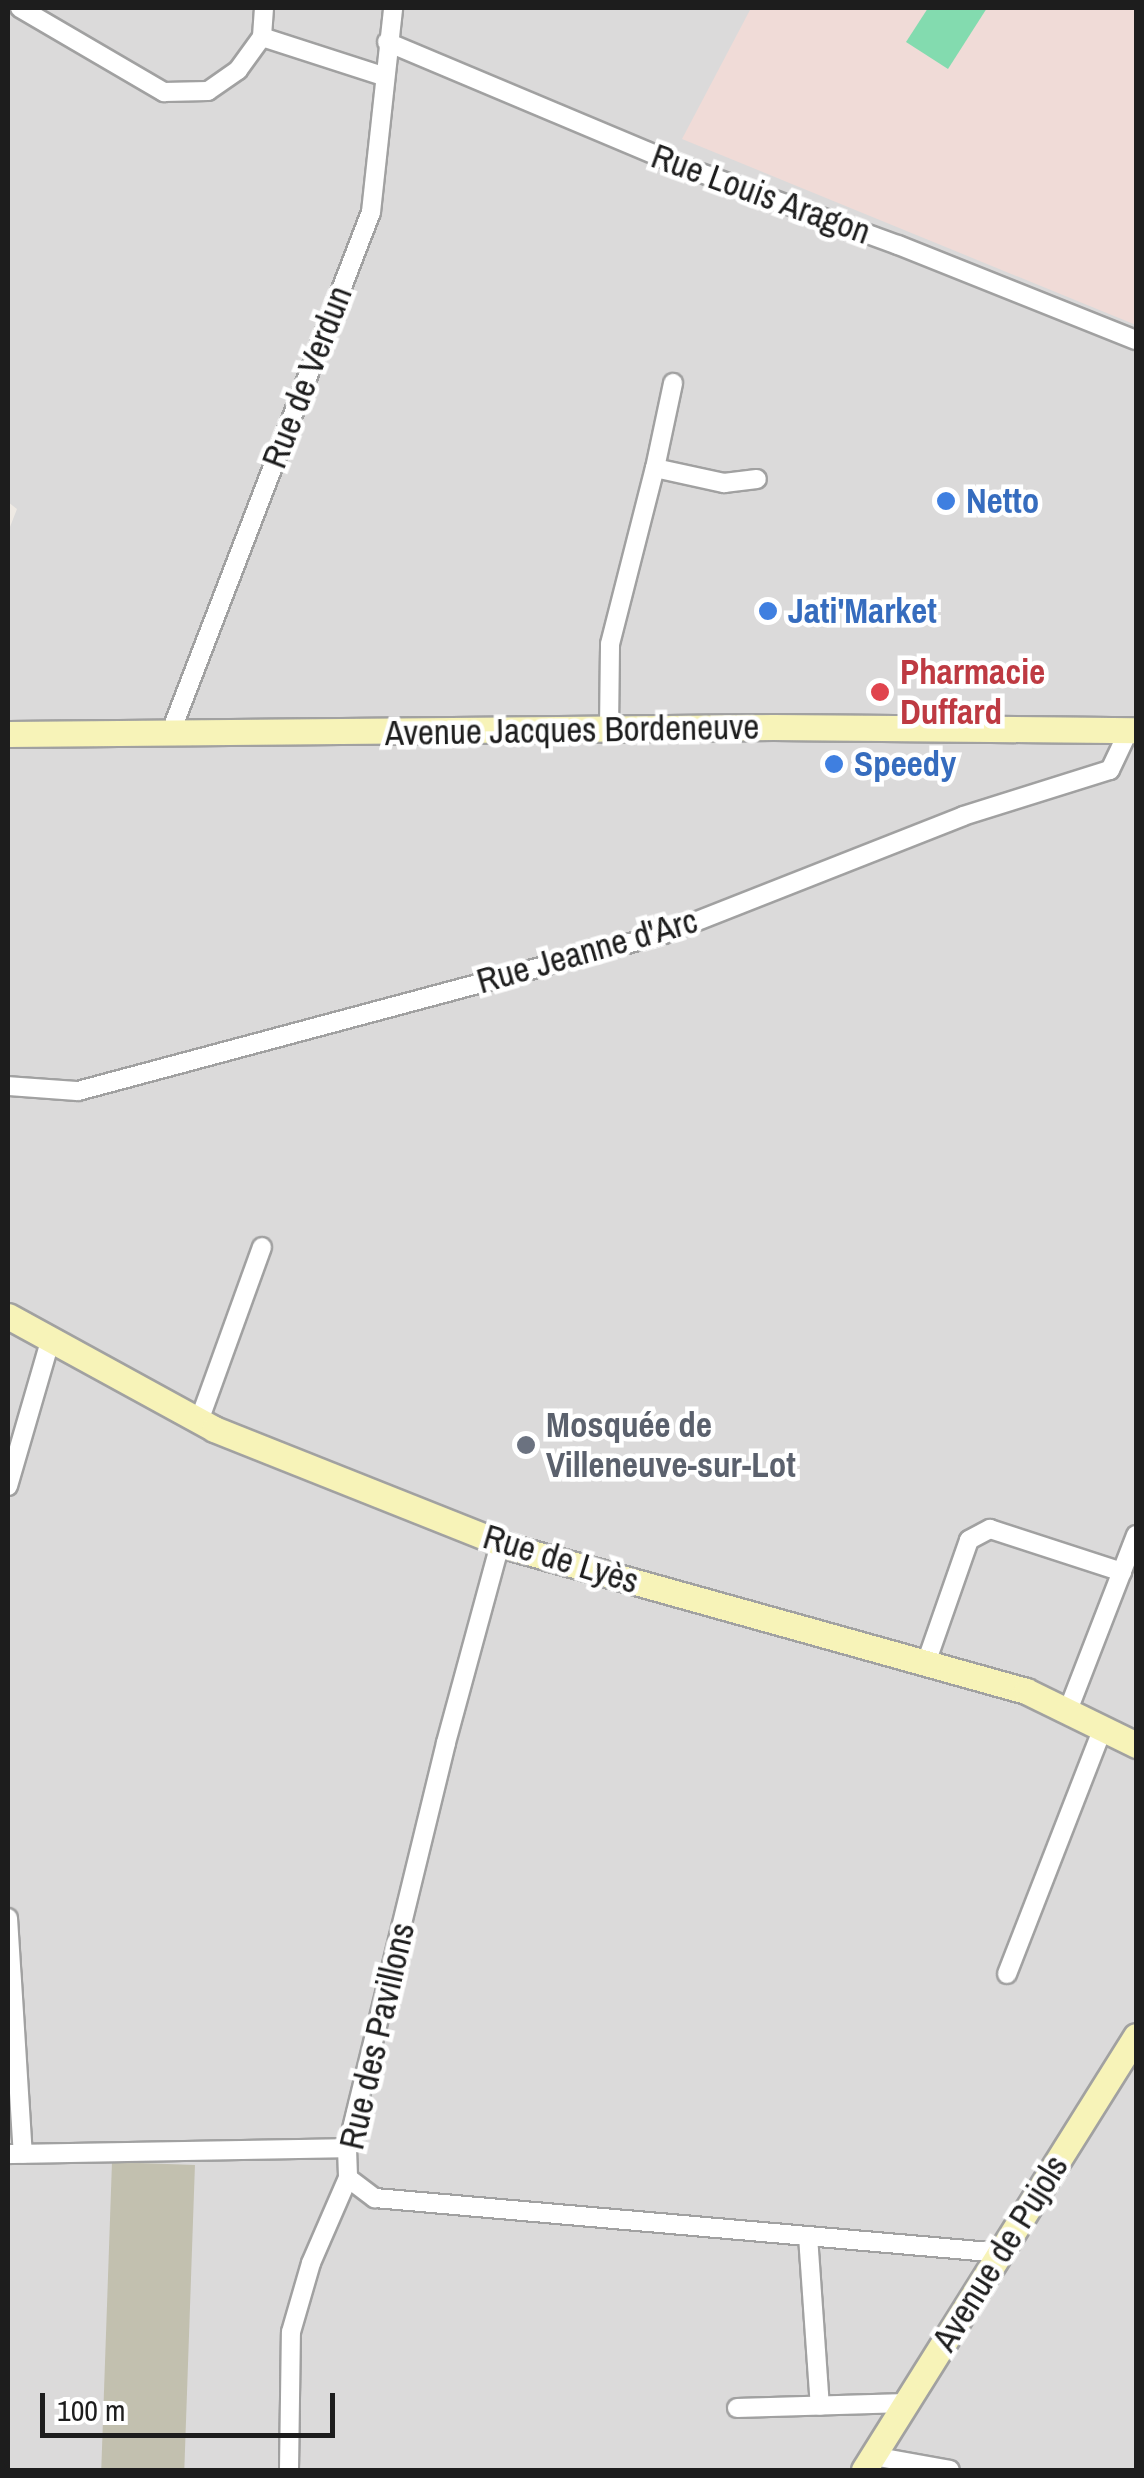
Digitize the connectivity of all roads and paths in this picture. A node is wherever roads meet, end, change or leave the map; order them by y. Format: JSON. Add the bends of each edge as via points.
{"nodes":[{"id":1,"x":20,"y":8,"type":"edge"},
{"id":2,"x":264,"y":8,"type":"edge"},
{"id":3,"x":392,"y":8,"type":"edge"},
{"id":4,"x":262,"y":37,"type":"junction"},
{"id":5,"x":386,"y":42,"type":"junction"},
{"id":6,"x":384,"y":76,"type":"junction"},
{"id":7,"x":1136,"y":340,"type":"edge"},
{"id":8,"x":673,"y":384,"type":"dead end"},
{"id":9,"x":656,"y":468,"type":"junction"},
{"id":10,"x":757,"y":479,"type":"dead end"},
{"id":11,"x":609,"y":729,"type":"junction"},
{"id":12,"x":1133,"y":730,"type":"edge"},
{"id":13,"x":8,"y":734,"type":"edge"},
{"id":14,"x":170,"y":734,"type":"junction"},
{"id":15,"x":8,"y":1086,"type":"edge"},
{"id":16,"x":262,"y":1247,"type":"dead end"},
{"id":17,"x":8,"y":1316,"type":"edge"},
{"id":18,"x":51,"y":1338,"type":"junction"},
{"id":19,"x":199,"y":1421,"type":"junction"},
{"id":20,"x":8,"y":1486,"type":"edge"},
{"id":21,"x":1136,"y":1535,"type":"edge"},
{"id":22,"x":500,"y":1544,"type":"junction"},
{"id":23,"x":1122,"y":1572,"type":"junction"},
{"id":24,"x":926,"y":1663,"type":"junction"},
{"id":25,"x":1066,"y":1713,"type":"junction"},
{"id":26,"x":1102,"y":1730,"type":"junction"},
{"id":27,"x":1136,"y":1746,"type":"edge"},
{"id":28,"x":8,"y":1918,"type":"edge"},
{"id":29,"x":1008,"y":1974,"type":"dead end"},
{"id":30,"x":1136,"y":2036,"type":"edge"},
{"id":31,"x":347,"y":2148,"type":"junction"},
{"id":32,"x":15,"y":2154,"type":"edge"},
{"id":33,"x":348,"y":2178,"type":"junction"},
{"id":34,"x":808,"y":2236,"type":"junction"},
{"id":35,"x":1000,"y":2253,"type":"junction"},
{"id":36,"x":906,"y":2404,"type":"junction"},
{"id":37,"x":820,"y":2406,"type":"junction"},
{"id":38,"x":737,"y":2408,"type":"dead end"},
{"id":39,"x":868,"y":2463,"type":"edge"},
{"id":40,"x":289,"y":2470,"type":"edge"},
{"id":41,"x":950,"y":2470,"type":"edge"}],
"edges":[{"from":1,"to":4,"type":"street","via":[[164,92],[208,91],[238,70]]},
{"from":2,"to":4,"type":"street"},
{"from":3,"to":5,"type":"street","name":"Rue de Verdun"},
{"from":4,"to":6,"type":"street"},
{"from":5,"to":6,"type":"street","name":"Rue de Verdun"},
{"from":5,"to":7,"type":"street","name":"Rue Louis Aragon","via":[[678,165]]},
{"from":6,"to":14,"type":"street","name":"Rue de Verdun","via":[[371,212]]},
{"from":8,"to":9,"type":"street"},
{"from":9,"to":10,"type":"street","via":[[724,483]]},
{"from":9,"to":11,"type":"street","via":[[610,644]]},
{"from":11,"to":12,"type":"main road","name":"Avenue Jacques Bordeneuve"},
{"from":11,"to":14,"type":"main road","name":"Avenue Jacques Bordeneuve"},
{"from":12,"to":15,"type":"street","name":"Rue Jeanne d'Arc","via":[[1110,770],[963,816],[664,934],[78,1091]]},
{"from":13,"to":14,"type":"main road","name":"Avenue Jacques Bordeneuve"},
{"from":16,"to":19,"type":"street"},
{"from":17,"to":18,"type":"main road","name":"Rue de Lyès"},
{"from":18,"to":19,"type":"main road","name":"Rue de Lyès"},
{"from":18,"to":20,"type":"street"},
{"from":19,"to":22,"type":"main road","name":"Rue de Lyès"},
{"from":21,"to":23,"type":"street"},
{"from":22,"to":24,"type":"main road","name":"Rue de Lyès"},
{"from":22,"to":31,"type":"street","name":"Rue des Pavillons"},
{"from":23,"to":24,"type":"street","via":[[990,1529],[969,1540]]},
{"from":23,"to":25,"type":"street"},
{"from":24,"to":25,"type":"main road","name":"Rue de Lyès","via":[[1026,1691]]},
{"from":25,"to":26,"type":"main road","name":"Rue de Lyès"},
{"from":26,"to":27,"type":"main road","name":"Rue de Lyès"},
{"from":26,"to":29,"type":"street"},
{"from":28,"to":32,"type":"street"},
{"from":30,"to":35,"type":"main road","name":"Avenue de Pujols"},
{"from":31,"to":32,"type":"street"},
{"from":31,"to":33,"type":"street","name":"Rue des Pavillons"},
{"from":33,"to":34,"type":"street","name":"Rue des Pavillons","via":[[375,2198]]},
{"from":33,"to":40,"type":"street","via":[[290,2332]]},
{"from":34,"to":35,"type":"street","name":"Rue des Pavillons"},
{"from":34,"to":37,"type":"street"},
{"from":35,"to":36,"type":"main road","name":"Avenue de Pujols"},
{"from":36,"to":37,"type":"street"},
{"from":36,"to":39,"type":"main road","name":"Avenue de Pujols"},
{"from":37,"to":38,"type":"street"},
{"from":39,"to":41,"type":"street"}]}
